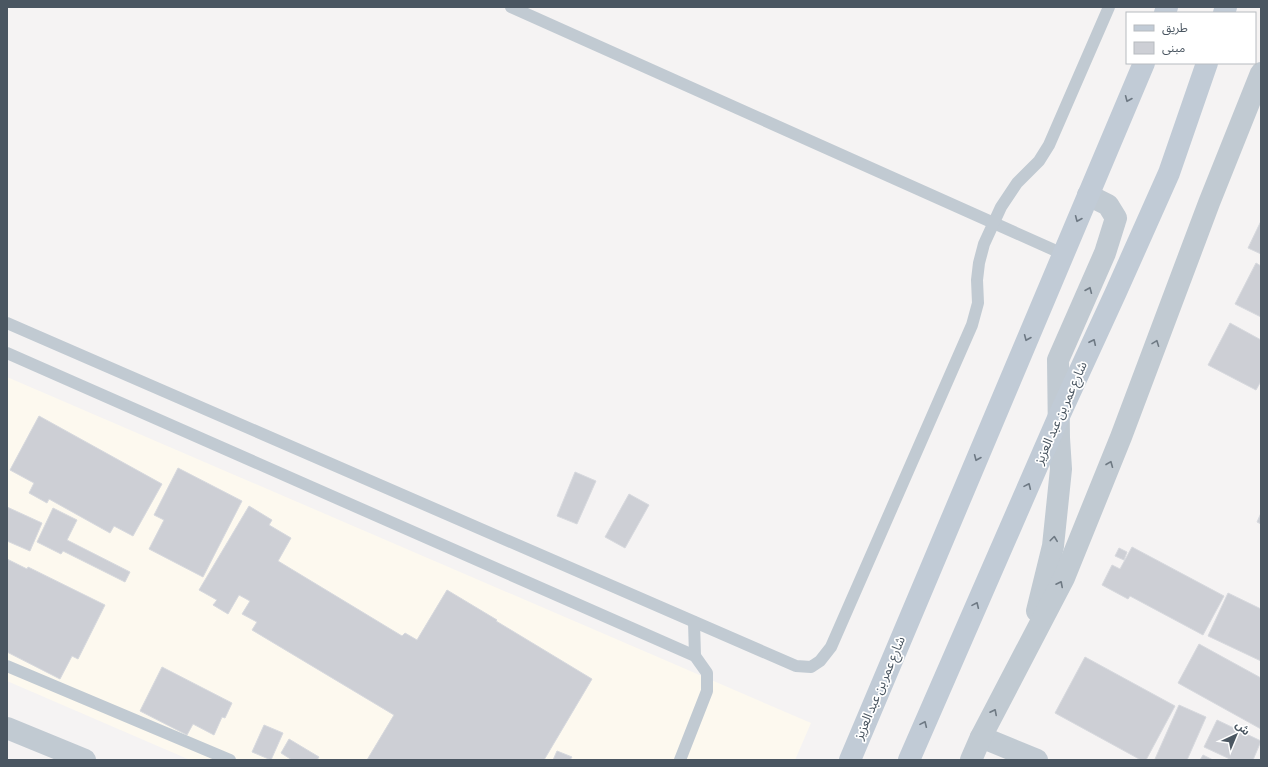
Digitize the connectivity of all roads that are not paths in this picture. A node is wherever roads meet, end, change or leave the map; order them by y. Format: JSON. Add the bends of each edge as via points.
{"nodes":[{"id":1,"x":511,"y":7,"type":"edge"},
{"id":2,"x":1109,"y":7,"type":"edge"},
{"id":3,"x":1144,"y":64,"type":"edge"},
{"id":4,"x":1207,"y":64,"type":"edge"},
{"id":5,"x":1261,"y":73,"type":"edge"},
{"id":6,"x":1253,"y":117,"type":"edge"},
{"id":7,"x":1088,"y":195,"type":"junction"},
{"id":8,"x":994,"y":223,"type":"junction"},
{"id":9,"x":1063,"y":254,"type":"junction"},
{"id":10,"x":7,"y":323,"type":"edge"},
{"id":11,"x":7,"y":353,"type":"edge"},
{"id":12,"x":1059,"y":416,"type":"junction"},
{"id":13,"x":694,"y":622,"type":"junction"},
{"id":14,"x":1029,"y":645,"type":"junction"},
{"id":15,"x":695,"y":656,"type":"junction"},
{"id":16,"x":7,"y":666,"type":"edge"},
{"id":17,"x":7,"y":728,"type":"edge"},
{"id":18,"x":981,"y":737,"type":"junction"},
{"id":19,"x":85,"y":760,"type":"edge"},
{"id":20,"x":230,"y":760,"type":"edge"},
{"id":21,"x":680,"y":760,"type":"edge"},
{"id":22,"x":850,"y":760,"type":"edge"},
{"id":23,"x":909,"y":760,"type":"edge"},
{"id":24,"x":971,"y":760,"type":"edge"},
{"id":25,"x":1036,"y":760,"type":"edge"}],
"edges":[{"from":1,"to":8,"type":"lane"},
{"from":2,"to":8,"type":"lane","via":[[1049,145],[1001,207]]},
{"from":3,"to":7,"type":"main road","name":"شارع عمر بن عبد العزيز","one_way":true},
{"from":12,"to":4,"type":"main road","name":"شارع عمر بن عبد العزيز","one_way":true,"via":[[1169,173]]},
{"from":5,"to":6,"type":"street"},
{"from":14,"to":6,"type":"street","one_way":true,"via":[[1064,578],[1115,452],[1209,203]]},
{"from":7,"to":9,"type":"main road","name":"شارع عمر بن عبد العزيز","one_way":true},
{"from":12,"to":7,"type":"street","one_way":true,"via":[[1058,360],[1105,253],[1116,218],[1108,205]]},
{"from":8,"to":9,"type":"lane"},
{"from":8,"to":13,"type":"lane","via":[[979,263],[978,303],[972,325],[831,647],[820,661],[811,667],[796,666]]},
{"from":9,"to":22,"type":"main road","name":"شارع عمر بن عبد العزيز","one_way":true},
{"from":10,"to":13,"type":"lane"},
{"from":11,"to":15,"type":"lane"},
{"from":14,"to":12,"type":"street","one_way":true,"via":[[1053,546],[1061,469]]},
{"from":23,"to":12,"type":"main road","name":"شارع عمر بن عبد العزيز","one_way":true},
{"from":13,"to":15,"type":"lane"},
{"from":18,"to":14,"type":"street","one_way":true},
{"from":15,"to":21,"type":"lane","via":[[707,673],[707,690]]},
{"from":16,"to":20,"type":"lane"},
{"from":17,"to":19,"type":"street"},
{"from":18,"to":24,"type":"street"},
{"from":18,"to":25,"type":"street"}]}
